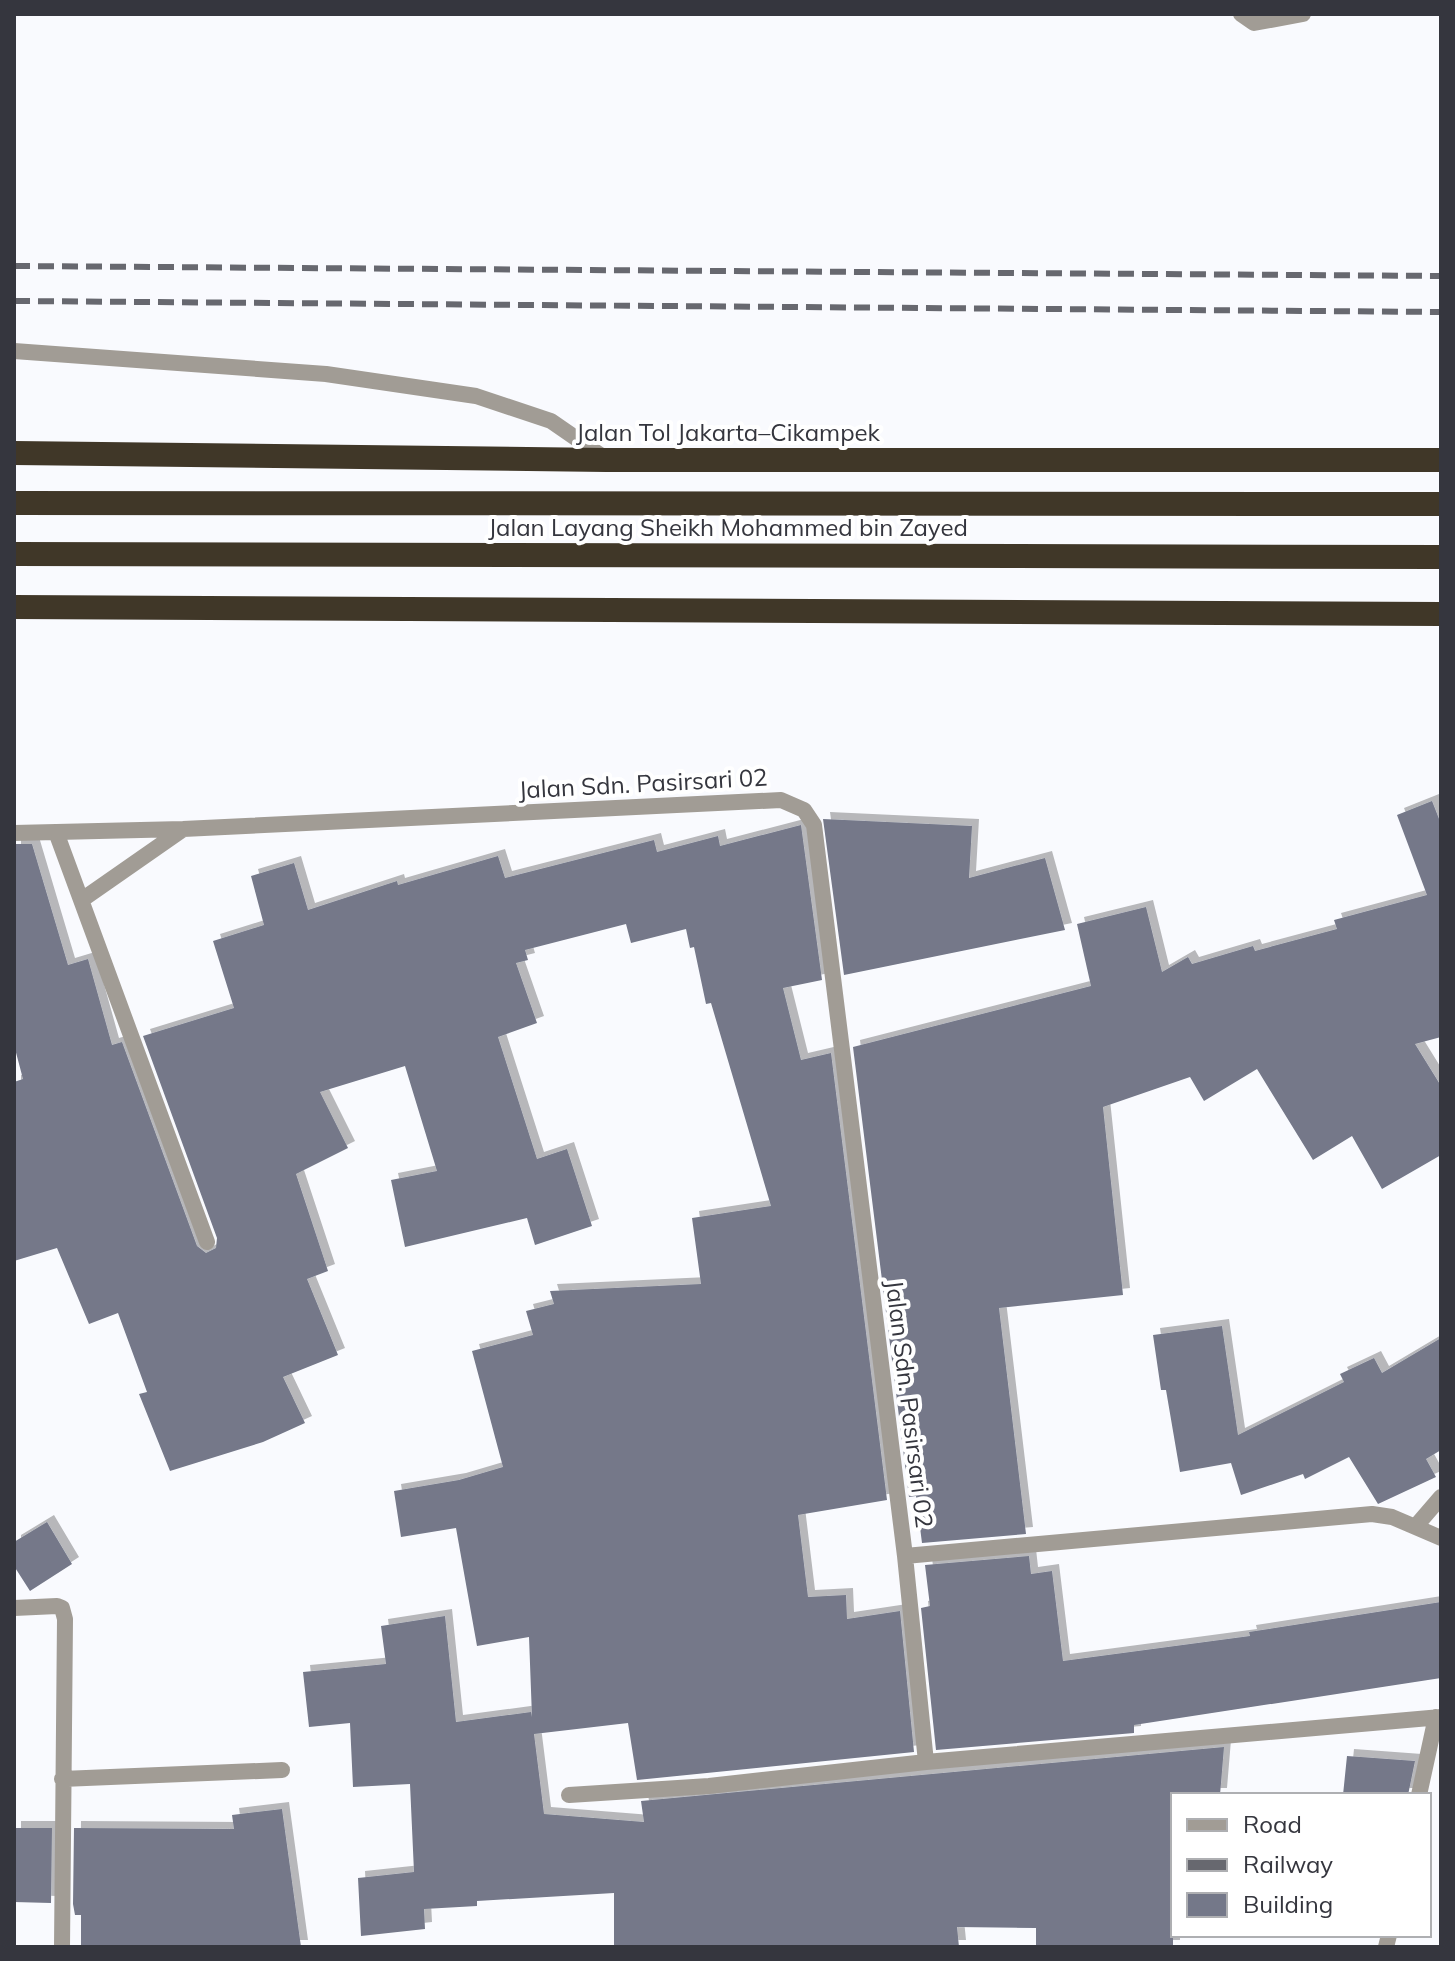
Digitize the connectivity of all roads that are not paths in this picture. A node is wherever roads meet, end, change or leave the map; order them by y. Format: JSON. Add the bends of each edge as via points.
{"nodes":[{"id":1,"x":1241,"y":14,"type":"edge"},
{"id":2,"x":1303,"y":14,"type":"edge"},
{"id":3,"x":14,"y":351,"type":"edge"},
{"id":4,"x":14,"y":453,"type":"edge"},
{"id":5,"x":606,"y":460,"type":"junction"},
{"id":6,"x":1441,"y":460,"type":"edge"},
{"id":7,"x":14,"y":503,"type":"edge"},
{"id":8,"x":1441,"y":504,"type":"edge"},
{"id":9,"x":14,"y":554,"type":"edge"},
{"id":10,"x":1441,"y":557,"type":"edge"},
{"id":11,"x":14,"y":607,"type":"edge"},
{"id":12,"x":1441,"y":614,"type":"edge"},
{"id":13,"x":183,"y":829,"type":"junction"},
{"id":14,"x":56,"y":832,"type":"junction"},
{"id":15,"x":14,"y":833,"type":"edge"},
{"id":16,"x":83,"y":899,"type":"junction"},
{"id":17,"x":207,"y":1242,"type":"dead end"},
{"id":18,"x":1441,"y":1497,"type":"edge"},
{"id":19,"x":1416,"y":1526,"type":"junction"},
{"id":20,"x":1441,"y":1538,"type":"edge"},
{"id":21,"x":905,"y":1556,"type":"junction"},
{"id":22,"x":14,"y":1608,"type":"edge"},
{"id":23,"x":1438,"y":1717,"type":"edge"},
{"id":24,"x":926,"y":1762,"type":"junction"},
{"id":25,"x":282,"y":1770,"type":"dead end"},
{"id":26,"x":62,"y":1779,"type":"junction"},
{"id":27,"x":1419,"y":1793,"type":"edge"},
{"id":28,"x":569,"y":1795,"type":"dead end"},
{"id":29,"x":62,"y":1947,"type":"edge"}],
"edges":[{"from":1,"to":2,"type":"street","via":[[1254,23]]},
{"from":3,"to":5,"type":"street","via":[[326,374],[476,396],[551,421]]},
{"from":4,"to":5,"type":"highway","name":"Jalan Tol Jakarta–Cikampek"},
{"from":5,"to":6,"type":"highway","name":"Jalan Tol Jakarta–Cikampek"},
{"from":7,"to":8,"type":"highway","name":"Jalan Layang Sheikh Mohammed bin Zayed"},
{"from":9,"to":10,"type":"highway","name":"Jalan Layang Sheikh Mohammed bin Zayed"},
{"from":11,"to":12,"type":"highway"},
{"from":13,"to":14,"type":"street","name":"Jalan Sdn. Pasirsari 02"},
{"from":13,"to":16,"type":"street"},
{"from":13,"to":21,"type":"street","name":"Jalan Sdn. Pasirsari 02","via":[[781,800],[804,810],[814,825]]},
{"from":14,"to":15,"type":"street","name":"Jalan Sdn. Pasirsari 02"},
{"from":14,"to":16,"type":"street"},
{"from":16,"to":17,"type":"street"},
{"from":18,"to":19,"type":"street"},
{"from":19,"to":20,"type":"street"},
{"from":19,"to":21,"type":"street","via":[[1372,1514]]},
{"from":21,"to":24,"type":"street","name":"Jalan Sdn. Pasirsari 02"},
{"from":22,"to":26,"type":"street","via":[[57,1606],[64,1612]]},
{"from":23,"to":24,"type":"street"},
{"from":23,"to":27,"type":"street"},
{"from":24,"to":28,"type":"street"},
{"from":25,"to":26,"type":"street"},
{"from":26,"to":29,"type":"street"}]}
